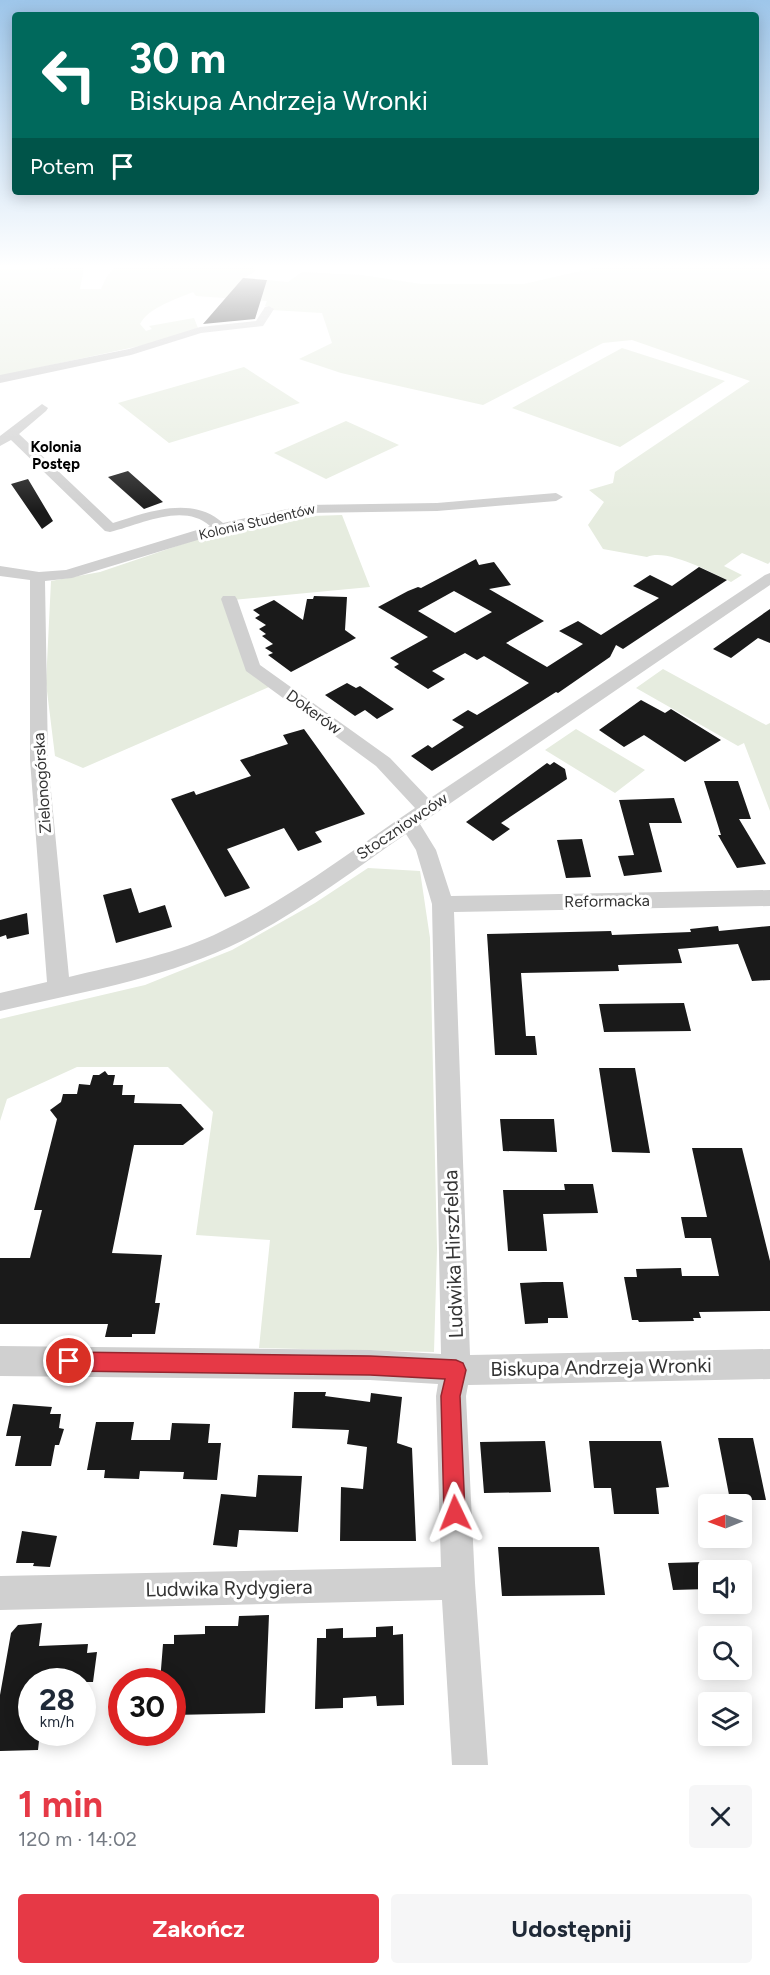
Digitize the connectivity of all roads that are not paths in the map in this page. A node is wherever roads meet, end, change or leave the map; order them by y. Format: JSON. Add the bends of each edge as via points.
{"nodes":[{"id":1,"x":146,"y":347,"type":"edge"},
{"id":2,"x":0,"y":379,"type":"edge"},
{"id":3,"x":42,"y":408,"type":"dead end"},
{"id":4,"x":4,"y":440,"type":"edge"},
{"id":5,"x":556,"y":497,"type":"dead end"},
{"id":6,"x":220,"y":528,"type":"junction"},
{"id":7,"x":0,"y":571,"type":"edge"},
{"id":8,"x":39,"y":577,"type":"junction"},
{"id":9,"x":770,"y":578,"type":"edge"},
{"id":10,"x":229,"y":599,"type":"dead end"},
{"id":11,"x":418,"y":815,"type":"junction"},
{"id":12,"x":770,"y":898,"type":"edge"},
{"id":13,"x":443,"y":904,"type":"junction"},
{"id":14,"x":59,"y":988,"type":"junction"},
{"id":15,"x":0,"y":1002,"type":"edge"},
{"id":16,"x":0,"y":1360,"type":"edge"},
{"id":17,"x":770,"y":1364,"type":"edge"},
{"id":18,"x":456,"y":1370,"type":"junction"},
{"id":19,"x":458,"y":1583,"type":"junction"},
{"id":20,"x":0,"y":1593,"type":"edge"},
{"id":21,"x":470,"y":1765,"type":"edge"}],
"edges":[{"from":1,"to":2,"type":"street"},
{"from":3,"to":4,"type":"street"},
{"from":4,"to":6,"type":"street","via":[[15,437],[110,528],[161,513],[181,512],[205,516]]},
{"from":5,"to":6,"type":"street","name":"Kolonia Studentów","via":[[437,507],[325,507]]},
{"from":6,"to":8,"type":"street","name":"Kolonia Studentów","via":[[68,576]]},
{"from":7,"to":8,"type":"street","name":"Kolonia Studentów"},
{"from":8,"to":14,"type":"street","name":"Zielonogórska","via":[[39,760]]},
{"from":9,"to":11,"type":"street","name":"Stoczniowców"},
{"from":10,"to":11,"type":"street","name":"Dokerów","via":[[252,667],[383,762]]},
{"from":11,"to":13,"type":"street","name":"Ludwika Hirszfelda"},
{"from":11,"to":14,"type":"street","name":"Stoczniowców","via":[[274,913],[221,941],[158,964]]},
{"from":12,"to":13,"type":"street","name":"Reformacka"},
{"from":13,"to":18,"type":"street","name":"Ludwika Hirszfelda"},
{"from":14,"to":15,"type":"street","name":"Stoczniowców"},
{"from":16,"to":18,"type":"street","name":"Biskupa Andrzeja Wronki","via":[[370,1365]]},
{"from":17,"to":18,"type":"street","name":"Biskupa Andrzeja Wronki"},
{"from":18,"to":19,"type":"street","name":"Ludwika Hirszfelda","via":[[451,1396]]},
{"from":19,"to":20,"type":"street","name":"Ludwika Rydygiera"},
{"from":19,"to":21,"type":"street","name":"Ludwika Hirszfelda"}]}
